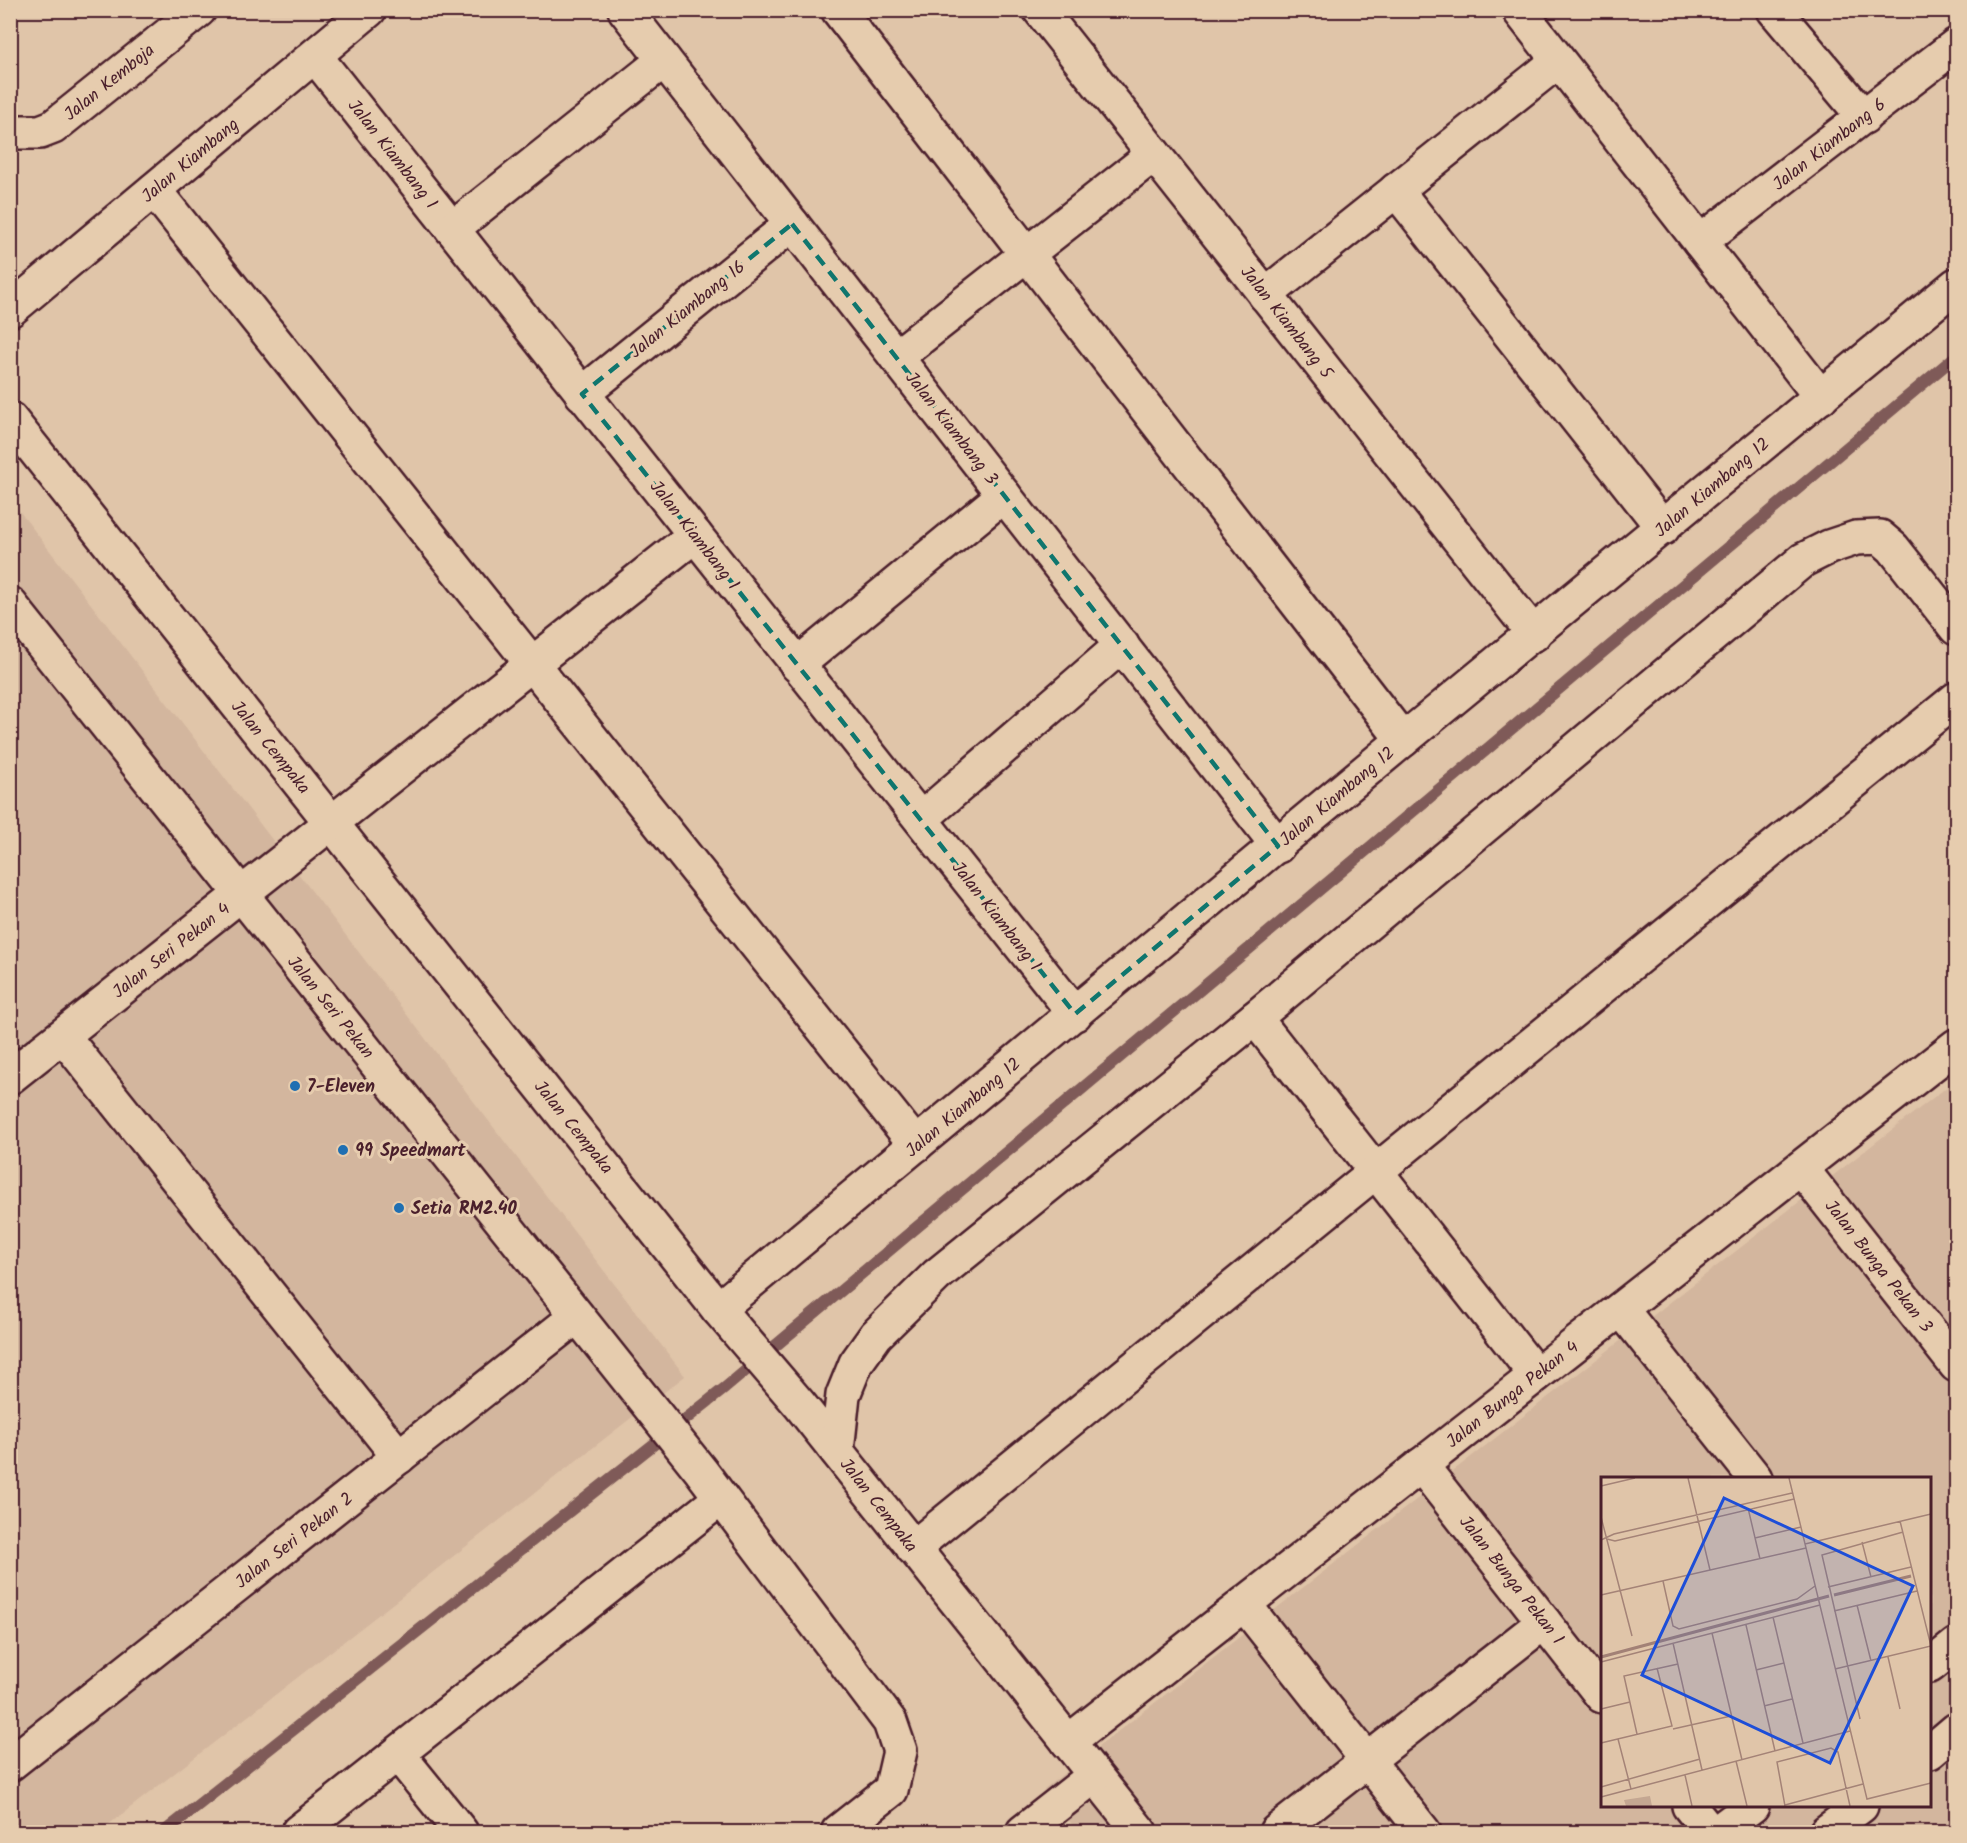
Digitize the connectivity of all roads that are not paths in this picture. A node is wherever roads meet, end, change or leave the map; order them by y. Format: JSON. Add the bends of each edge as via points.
{"nodes":[{"id":1,"x":199,"y":10,"type":"edge"},
{"id":2,"x":369,"y":10,"type":"edge"},
{"id":3,"x":625,"y":10,"type":"edge"},
{"id":4,"x":838,"y":10,"type":"edge"},
{"id":5,"x":1040,"y":10,"type":"edge"},
{"id":6,"x":1519,"y":10,"type":"edge"},
{"id":7,"x":1774,"y":10,"type":"edge"},
{"id":8,"x":1956,"y":45,"type":"edge"},
{"id":9,"x":315,"y":56,"type":"junction"},
{"id":10,"x":664,"y":60,"type":"junction"},
{"id":11,"x":1558,"y":60,"type":"junction"},
{"id":12,"x":1864,"y":117,"type":"junction"},
{"id":13,"x":10,"y":132,"type":"edge"},
{"id":14,"x":1154,"y":154,"type":"junction"},
{"id":15,"x":154,"y":190,"type":"junction"},
{"id":16,"x":1396,"y":190,"type":"junction"},
{"id":17,"x":792,"y":224,"type":"junction"},
{"id":18,"x":452,"y":229,"type":"junction"},
{"id":19,"x":1700,"y":242,"type":"junction"},
{"id":20,"x":1027,"y":254,"type":"junction"},
{"id":21,"x":1956,"y":285,"type":"edge"},
{"id":22,"x":1265,"y":295,"type":"junction"},
{"id":23,"x":10,"y":310,"type":"edge"},
{"id":24,"x":896,"y":357,"type":"junction"},
{"id":25,"x":582,"y":394,"type":"junction"},
{"id":26,"x":1821,"y":397,"type":"junction"},
{"id":27,"x":10,"y":419,"type":"edge"},
{"id":28,"x":1004,"y":495,"type":"junction"},
{"id":29,"x":1663,"y":528,"type":"junction"},
{"id":30,"x":695,"y":535,"type":"junction"},
{"id":31,"x":10,"y":604,"type":"edge"},
{"id":32,"x":1956,"y":628,"type":"edge"},
{"id":33,"x":1534,"y":634,"type":"junction"},
{"id":34,"x":1122,"y":645,"type":"junction"},
{"id":35,"x":532,"y":664,"type":"junction"},
{"id":36,"x":797,"y":665,"type":"junction"},
{"id":37,"x":1956,"y":699,"type":"edge"},
{"id":38,"x":1403,"y":740,"type":"junction"},
{"id":39,"x":921,"y":819,"type":"junction"},
{"id":40,"x":332,"y":823,"type":"junction"},
{"id":41,"x":1278,"y":846,"type":"junction"},
{"id":42,"x":241,"y":895,"type":"junction"},
{"id":43,"x":1075,"y":1014,"type":"junction"},
{"id":44,"x":1255,"y":1018,"type":"junction"},
{"id":45,"x":63,"y":1036,"type":"junction"},
{"id":46,"x":1956,"y":1046,"type":"edge"},
{"id":47,"x":10,"y":1077,"type":"edge"},
{"id":48,"x":916,"y":1145,"type":"junction"},
{"id":49,"x":1801,"y":1168,"type":"junction"},
{"id":50,"x":1376,"y":1172,"type":"junction"},
{"id":51,"x":718,"y":1309,"type":"junction"},
{"id":52,"x":1621,"y":1309,"type":"junction"},
{"id":53,"x":577,"y":1316,"type":"junction"},
{"id":54,"x":1952,"y":1350,"type":"edge"},
{"id":55,"x":1536,"y":1375,"type":"junction"},
{"id":56,"x":837,"y":1452,"type":"junction"},
{"id":57,"x":399,"y":1457,"type":"junction"},
{"id":58,"x":1421,"y":1465,"type":"junction"},
{"id":59,"x":1753,"y":1477,"type":"edge"},
{"id":60,"x":721,"y":1498,"type":"junction"},
{"id":61,"x":913,"y":1548,"type":"junction"},
{"id":62,"x":1244,"y":1604,"type":"junction"},
{"id":63,"x":1544,"y":1622,"type":"junction"},
{"id":64,"x":1956,"y":1645,"type":"edge"},
{"id":65,"x":1931,"y":1664,"type":"edge"},
{"id":66,"x":1601,"y":1695,"type":"edge"},
{"id":67,"x":1956,"y":1731,"type":"edge"},
{"id":68,"x":1068,"y":1742,"type":"junction"},
{"id":69,"x":1931,"y":1750,"type":"edge"},
{"id":70,"x":398,"y":1754,"type":"junction"},
{"id":71,"x":1367,"y":1761,"type":"junction"},
{"id":72,"x":10,"y":1764,"type":"edge"},
{"id":73,"x":1094,"y":1776,"type":"junction"},
{"id":74,"x":1690,"y":1807,"type":"edge"},
{"id":75,"x":1751,"y":1807,"type":"edge"},
{"id":76,"x":1860,"y":1807,"type":"edge"},
{"id":77,"x":298,"y":1833,"type":"edge"},
{"id":78,"x":461,"y":1833,"type":"edge"},
{"id":79,"x":838,"y":1833,"type":"edge"},
{"id":80,"x":1023,"y":1833,"type":"edge"},
{"id":81,"x":1140,"y":1833,"type":"edge"},
{"id":82,"x":1276,"y":1833,"type":"edge"},
{"id":83,"x":1424,"y":1833,"type":"edge"},
{"id":84,"x":1710,"y":1833,"type":"edge"},
{"id":85,"x":1717,"y":1833,"type":"edge"},
{"id":86,"x":1826,"y":1833,"type":"edge"}],
"edges":[{"from":1,"to":13,"type":"street","name":"Jalan Kemboja","via":[[53,127],[40,132]]},
{"from":2,"to":9,"type":"street","name":"Jalan Kiambang"},
{"from":3,"to":10,"type":"street","name":"Jalan Kiambang 3"},
{"from":4,"to":20,"type":"street"},
{"from":5,"to":14,"type":"street","name":"Jalan Kiambang 5"},
{"from":6,"to":11,"type":"street"},
{"from":7,"to":12,"type":"street"},
{"from":8,"to":12,"type":"street","name":"Jalan Kiambang 6"},
{"from":9,"to":15,"type":"street","name":"Jalan Kiambang"},
{"from":9,"to":18,"type":"street","name":"Jalan Kiambang 1"},
{"from":10,"to":17,"type":"street","name":"Jalan Kiambang 3"},
{"from":10,"to":18,"type":"street"},
{"from":11,"to":16,"type":"street"},
{"from":11,"to":19,"type":"street"},
{"from":12,"to":19,"type":"street","name":"Jalan Kiambang 6"},
{"from":14,"to":20,"type":"street"},
{"from":14,"to":22,"type":"street","name":"Jalan Kiambang 5"},
{"from":15,"to":23,"type":"street","name":"Jalan Kiambang"},
{"from":15,"to":35,"type":"street"},
{"from":16,"to":22,"type":"street"},
{"from":16,"to":29,"type":"street"},
{"from":17,"to":24,"type":"street","name":"Jalan Kiambang 3"},
{"from":17,"to":25,"type":"street","name":"Jalan Kiambang 16"},
{"from":18,"to":25,"type":"street","name":"Jalan Kiambang 1"},
{"from":19,"to":26,"type":"street"},
{"from":20,"to":24,"type":"street"},
{"from":20,"to":38,"type":"street"},
{"from":21,"to":26,"type":"street","name":"Jalan Kiambang 12"},
{"from":22,"to":33,"type":"street","name":"Jalan Kiambang 5"},
{"from":24,"to":28,"type":"street","name":"Jalan Kiambang 3"},
{"from":25,"to":30,"type":"street","name":"Jalan Kiambang 1"},
{"from":26,"to":29,"type":"street","name":"Jalan Kiambang 12"},
{"from":27,"to":40,"type":"street","name":"Jalan Cempaka"},
{"from":28,"to":34,"type":"street","name":"Jalan Kiambang 3"},
{"from":28,"to":36,"type":"street"},
{"from":29,"to":33,"type":"street","name":"Jalan Kiambang 12"},
{"from":30,"to":35,"type":"street","name":"Jalan Seri Pekan 4"},
{"from":30,"to":36,"type":"street","name":"Jalan Kiambang 1"},
{"from":31,"to":42,"type":"street","name":"Jalan Seri Pekan"},
{"from":32,"to":44,"type":"street","via":[[1880,537],[1856,538],[1803,560]]},
{"from":33,"to":38,"type":"street","name":"Jalan Kiambang 12"},
{"from":34,"to":39,"type":"street"},
{"from":34,"to":41,"type":"street","name":"Jalan Kiambang 3"},
{"from":35,"to":40,"type":"street","name":"Jalan Seri Pekan 4"},
{"from":35,"to":48,"type":"street"},
{"from":36,"to":39,"type":"street","name":"Jalan Kiambang 1"},
{"from":37,"to":50,"type":"street"},
{"from":38,"to":41,"type":"street","name":"Jalan Kiambang 12"},
{"from":39,"to":43,"type":"street","name":"Jalan Kiambang 1"},
{"from":40,"to":42,"type":"street","name":"Jalan Seri Pekan 4"},
{"from":40,"to":51,"type":"street","name":"Jalan Cempaka"},
{"from":41,"to":43,"type":"street","name":"Jalan Kiambang 12"},
{"from":42,"to":45,"type":"street","name":"Jalan Seri Pekan 4"},
{"from":42,"to":53,"type":"street","name":"Jalan Seri Pekan"},
{"from":43,"to":48,"type":"street","name":"Jalan Kiambang 12"},
{"from":44,"to":50,"type":"street"},
{"from":44,"to":56,"type":"street","via":[[937,1275],[876,1335],[856,1363],[843,1395]]},
{"from":45,"to":47,"type":"street","name":"Jalan Seri Pekan 4"},
{"from":45,"to":57,"type":"street"},
{"from":46,"to":49,"type":"street","name":"Jalan Bunga Pekan 4"},
{"from":48,"to":51,"type":"street","name":"Jalan Kiambang 12"},
{"from":49,"to":52,"type":"street","name":"Jalan Bunga Pekan 4"},
{"from":49,"to":54,"type":"street","name":"Jalan Bunga Pekan 3"},
{"from":50,"to":55,"type":"street"},
{"from":50,"to":61,"type":"street"},
{"from":51,"to":56,"type":"street","name":"Jalan Cempaka"},
{"from":52,"to":55,"type":"street","name":"Jalan Bunga Pekan 4"},
{"from":52,"to":59,"type":"street"},
{"from":53,"to":57,"type":"street","name":"Jalan Seri Pekan 2"},
{"from":53,"to":60,"type":"street","name":"Jalan Seri Pekan"},
{"from":55,"to":58,"type":"street","name":"Jalan Bunga Pekan 4"},
{"from":56,"to":61,"type":"street","name":"Jalan Cempaka"},
{"from":57,"to":72,"type":"street","name":"Jalan Seri Pekan 2"},
{"from":58,"to":62,"type":"street","name":"Jalan Bunga Pekan 4"},
{"from":58,"to":63,"type":"street","name":"Jalan Bunga Pekan 1"},
{"from":60,"to":70,"type":"street"},
{"from":60,"to":79,"type":"street","name":"Jalan Seri Pekan","via":[[883,1712],[894,1732],[900,1751],[891,1790]]},
{"from":61,"to":68,"type":"street","name":"Jalan Cempaka"},
{"from":62,"to":68,"type":"street","name":"Jalan Bunga Pekan 4"},
{"from":62,"to":71,"type":"street"},
{"from":63,"to":66,"type":"street","name":"Jalan Bunga Pekan 1"},
{"from":63,"to":71,"type":"street"},
{"from":64,"to":65,"type":"street"},
{"from":67,"to":69,"type":"street"},
{"from":68,"to":73,"type":"street","name":"Jalan Cempaka"},
{"from":70,"to":77,"type":"street"},
{"from":70,"to":78,"type":"street"},
{"from":71,"to":82,"type":"street"},
{"from":71,"to":83,"type":"street"},
{"from":73,"to":80,"type":"street"},
{"from":73,"to":81,"type":"street","name":"Jalan Cempaka"},
{"from":74,"to":84,"type":"street"},
{"from":75,"to":85,"type":"street"},
{"from":76,"to":86,"type":"street"}]}
